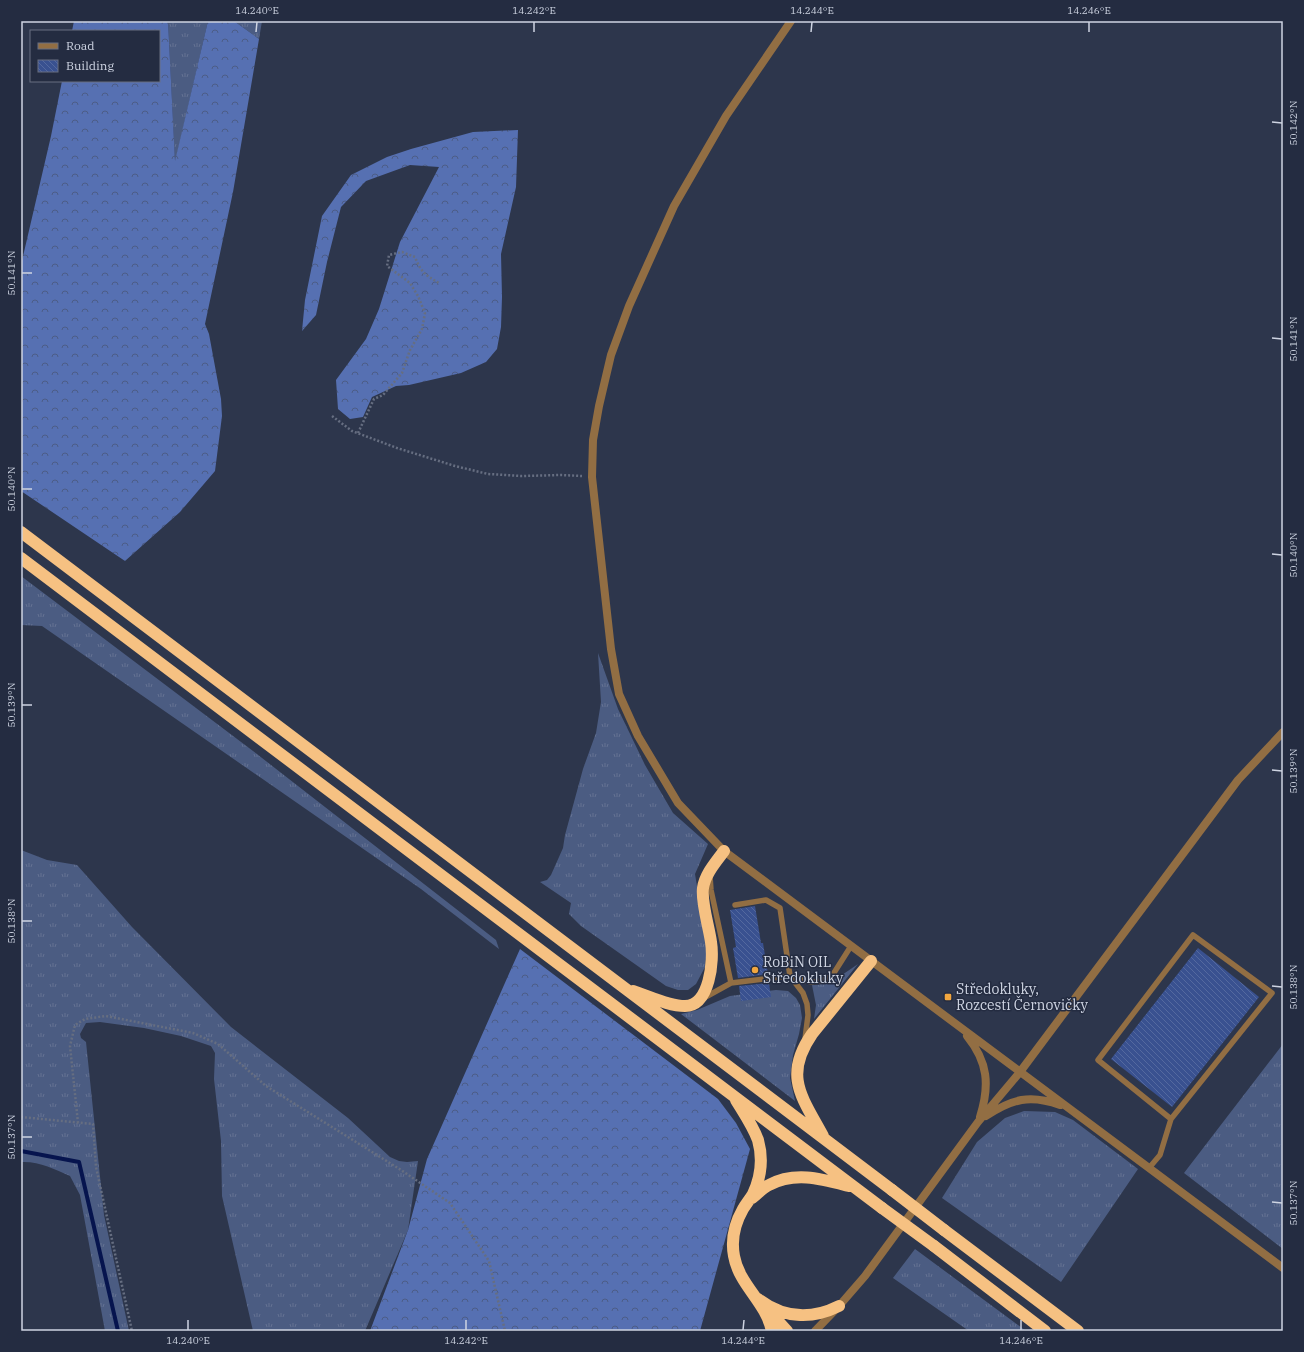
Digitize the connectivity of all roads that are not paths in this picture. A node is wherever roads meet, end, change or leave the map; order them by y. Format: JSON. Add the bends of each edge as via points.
{"nodes":[{"id":1,"x":791,"y":21,"type":"edge"},
{"id":2,"x":21,"y":532,"type":"edge"},
{"id":3,"x":21,"y":558,"type":"edge"},
{"id":4,"x":1283,"y":732,"type":"edge"},
{"id":5,"x":724,"y":851,"type":"junction"},
{"id":6,"x":710,"y":870,"type":"junction"},
{"id":7,"x":735,"y":905,"type":"dead end"},
{"id":8,"x":851,"y":946,"type":"junction"},
{"id":9,"x":871,"y":961,"type":"junction"},
{"id":10,"x":790,"y":976,"type":"junction"},
{"id":11,"x":732,"y":983,"type":"junction"},
{"id":12,"x":622,"y":987,"type":"junction"},
{"id":13,"x":698,"y":1000,"type":"junction"},
{"id":14,"x":960,"y":1028,"type":"junction"},
{"id":15,"x":805,"y":1045,"type":"junction"},
{"id":16,"x":1020,"y":1072,"type":"junction"},
{"id":17,"x":734,"y":1096,"type":"junction"},
{"id":18,"x":1068,"y":1108,"type":"junction"},
{"id":19,"x":1171,"y":1119,"type":"junction"},
{"id":20,"x":978,"y":1122,"type":"junction"},
{"id":21,"x":826,"y":1140,"type":"junction"},
{"id":22,"x":1149,"y":1168,"type":"junction"},
{"id":23,"x":855,"y":1188,"type":"junction"},
{"id":24,"x":749,"y":1200,"type":"junction"},
{"id":25,"x":1283,"y":1268,"type":"edge"},
{"id":26,"x":751,"y":1292,"type":"junction"},
{"id":27,"x":839,"y":1306,"type":"junction"},
{"id":28,"x":772,"y":1331,"type":"edge"},
{"id":29,"x":787,"y":1331,"type":"edge"},
{"id":30,"x":815,"y":1331,"type":"edge"},
{"id":31,"x":1045,"y":1331,"type":"edge"},
{"id":32,"x":1078,"y":1331,"type":"edge"}],
"edges":[{"from":1,"to":5,"type":"street","via":[[726,116],[674,206],[629,306],[611,355],[593,440],[592,477],[611,649],[620,694],[638,736],[678,803]]},
{"from":2,"to":12,"type":"highway"},
{"from":3,"to":17,"type":"highway"},
{"from":4,"to":16,"type":"street","via":[[1238,780]]},
{"from":5,"to":6,"type":"highway"},
{"from":5,"to":8,"type":"street"},
{"from":6,"to":11,"type":"lane","via":[[711,890]]},
{"from":6,"to":13,"type":"highway","via":[[703,887],[703,896],[713,957],[708,984]]},
{"from":7,"to":10,"type":"lane","via":[[766,900],[780,908]]},
{"from":8,"to":9,"type":"street"},
{"from":8,"to":10,"type":"lane","via":[[832,976],[811,982]]},
{"from":9,"to":14,"type":"street"},
{"from":9,"to":15,"type":"highway"},
{"from":10,"to":11,"type":"lane"},
{"from":10,"to":15,"type":"lane","via":[[803,993],[807,1004]]},
{"from":11,"to":13,"type":"lane"},
{"from":12,"to":13,"type":"highway","via":[[674,1005],[686,1006]]},
{"from":12,"to":21,"type":"highway"},
{"from":14,"to":16,"type":"street"},
{"from":14,"to":20,"type":"street","via":[[982,1058],[986,1073],[984,1104]]},
{"from":15,"to":21,"type":"highway","via":[[797,1066],[799,1090]]},
{"from":16,"to":18,"type":"street"},
{"from":16,"to":20,"type":"street"},
{"from":17,"to":23,"type":"highway"},
{"from":17,"to":24,"type":"highway","via":[[754,1132],[760,1150],[760,1173]]},
{"from":18,"to":20,"type":"street","via":[[1050,1102],[1019,1100],[1005,1104]]},
{"from":18,"to":22,"type":"street"},
{"from":19,"to":19,"type":"lane","via":[[1272,993],[1193,934],[1098,1060]]},
{"from":19,"to":22,"type":"lane","via":[[1160,1155]]},
{"from":20,"to":27,"type":"street","via":[[865,1276]]},
{"from":21,"to":32,"type":"highway","bridge":true},
{"from":22,"to":25,"type":"street"},
{"from":23,"to":24,"type":"highway","via":[[817,1178],[792,1178],[769,1185]]},
{"from":23,"to":31,"type":"highway","bridge":true},
{"from":24,"to":26,"type":"highway","via":[[739,1217],[733,1236],[733,1246],[740,1275]]},
{"from":26,"to":27,"type":"highway","via":[[776,1310],[797,1315],[819,1314]]},
{"from":26,"to":28,"type":"highway","via":[[766,1314]]},
{"from":26,"to":29,"type":"highway"},
{"from":27,"to":30,"type":"street"}]}
